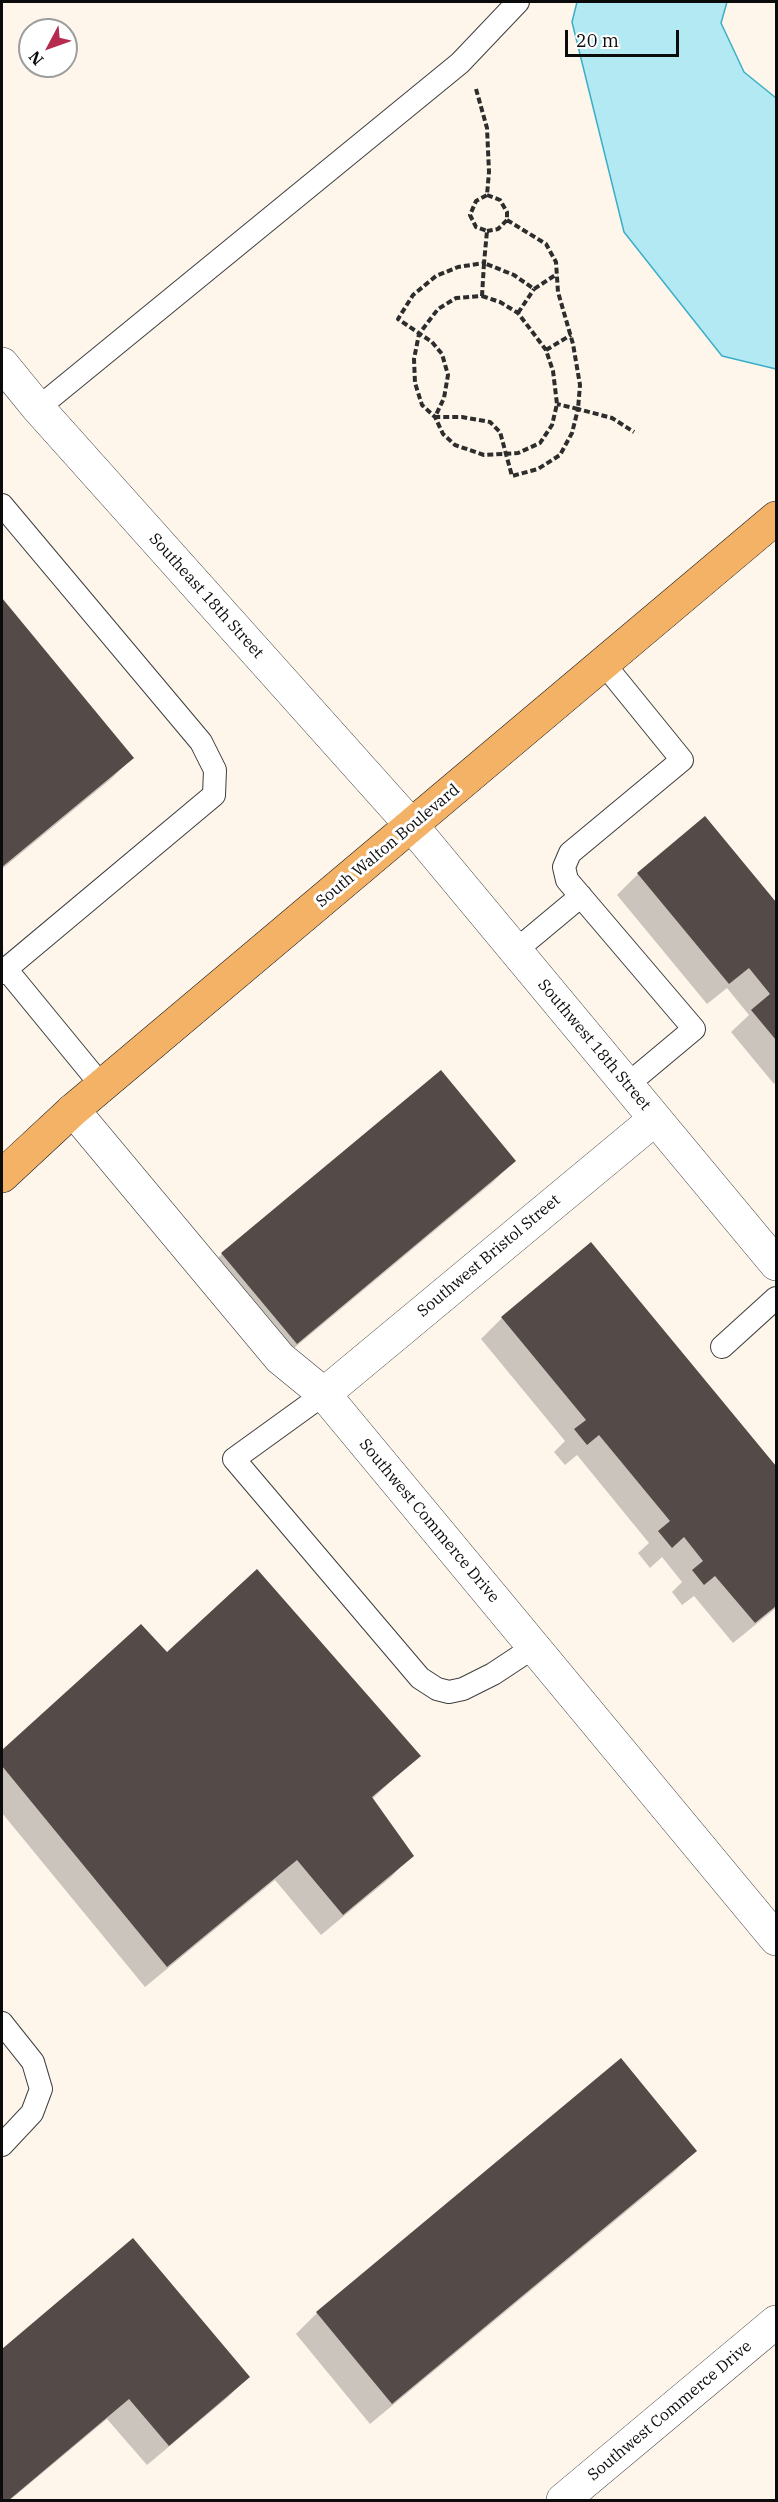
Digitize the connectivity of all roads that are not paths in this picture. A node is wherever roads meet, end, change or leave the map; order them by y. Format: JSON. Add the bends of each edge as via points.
{"nodes":[{"id":1,"x":518,"y":2,"type":"edge"},
{"id":2,"x":2,"y":364,"type":"edge"},
{"id":3,"x":39,"y":408,"type":"junction"},
{"id":4,"x":2,"y":505,"type":"edge"},
{"id":5,"x":777,"y":518,"type":"edge"},
{"id":6,"x":604,"y":664,"type":"junction"},
{"id":7,"x":412,"y":826,"type":"junction"},
{"id":8,"x":581,"y":896,"type":"junction"},
{"id":9,"x":515,"y":951,"type":"junction"},
{"id":10,"x":4,"y":971,"type":"edge"},
{"id":11,"x":627,"y":1085,"type":"junction"},
{"id":12,"x":102,"y":1086,"type":"junction"},
{"id":13,"x":74,"y":1110,"type":"junction"},
{"id":14,"x":655,"y":1119,"type":"junction"},
{"id":15,"x":2,"y":1176,"type":"edge"},
{"id":16,"x":777,"y":1264,"type":"edge"},
{"id":17,"x":777,"y":1299,"type":"edge"},
{"id":18,"x":722,"y":1347,"type":"dead end"},
{"id":19,"x":324,"y":1394,"type":"junction"},
{"id":20,"x":534,"y":1647,"type":"junction"},
{"id":21,"x":777,"y":1939,"type":"edge"},
{"id":22,"x":2,"y":2024,"type":"edge"},
{"id":23,"x":2,"y":2145,"type":"edge"},
{"id":24,"x":777,"y":2322,"type":"edge"},
{"id":25,"x":563,"y":2500,"type":"edge"}],
"edges":[{"from":1,"to":3,"type":"lane","via":[[460,63]]},
{"from":2,"to":3,"type":"street","name":"Southeast 18th Street"},
{"from":3,"to":7,"type":"street","name":"Southeast 18th Street"},
{"from":4,"to":10,"type":"lane","via":[[201,742],[214,770],[214,795]]},
{"from":5,"to":6,"type":"main road","name":"South Walton Boulevard"},
{"from":6,"to":7,"type":"main road","name":"South Walton Boulevard"},
{"from":6,"to":8,"type":"lane","via":[[682,760],[570,853],[564,867],[567,880]]},
{"from":7,"to":9,"type":"street","name":"Southwest 18th Street"},
{"from":7,"to":12,"type":"main road","name":"South Walton Boulevard"},
{"from":8,"to":9,"type":"lane"},
{"from":8,"to":11,"type":"lane","via":[[694,1029]]},
{"from":9,"to":11,"type":"street","name":"Southwest 18th Street"},
{"from":10,"to":12,"type":"lane"},
{"from":11,"to":14,"type":"street","name":"Southwest 18th Street"},
{"from":12,"to":13,"type":"main road","name":"South Walton Boulevard"},
{"from":13,"to":15,"type":"main road","name":"South Walton Boulevard"},
{"from":13,"to":19,"type":"street","name":"Southwest Commerce Drive","via":[[280,1358]]},
{"from":14,"to":16,"type":"street","name":"Southwest 18th Street"},
{"from":14,"to":19,"type":"street","name":"Southwest Bristol Street"},
{"from":17,"to":18,"type":"lane"},
{"from":19,"to":20,"type":"street","name":"Southwest Commerce Drive"},
{"from":19,"to":20,"type":"lane","via":[[234,1459],[420,1678],[437,1689],[463,1689]]},
{"from":20,"to":21,"type":"street","name":"Southwest Commerce Drive"},
{"from":22,"to":23,"type":"lane","via":[[33,2062],[41,2089],[32,2113]]},
{"from":24,"to":25,"type":"street","name":"Southwest Commerce Drive"}]}
